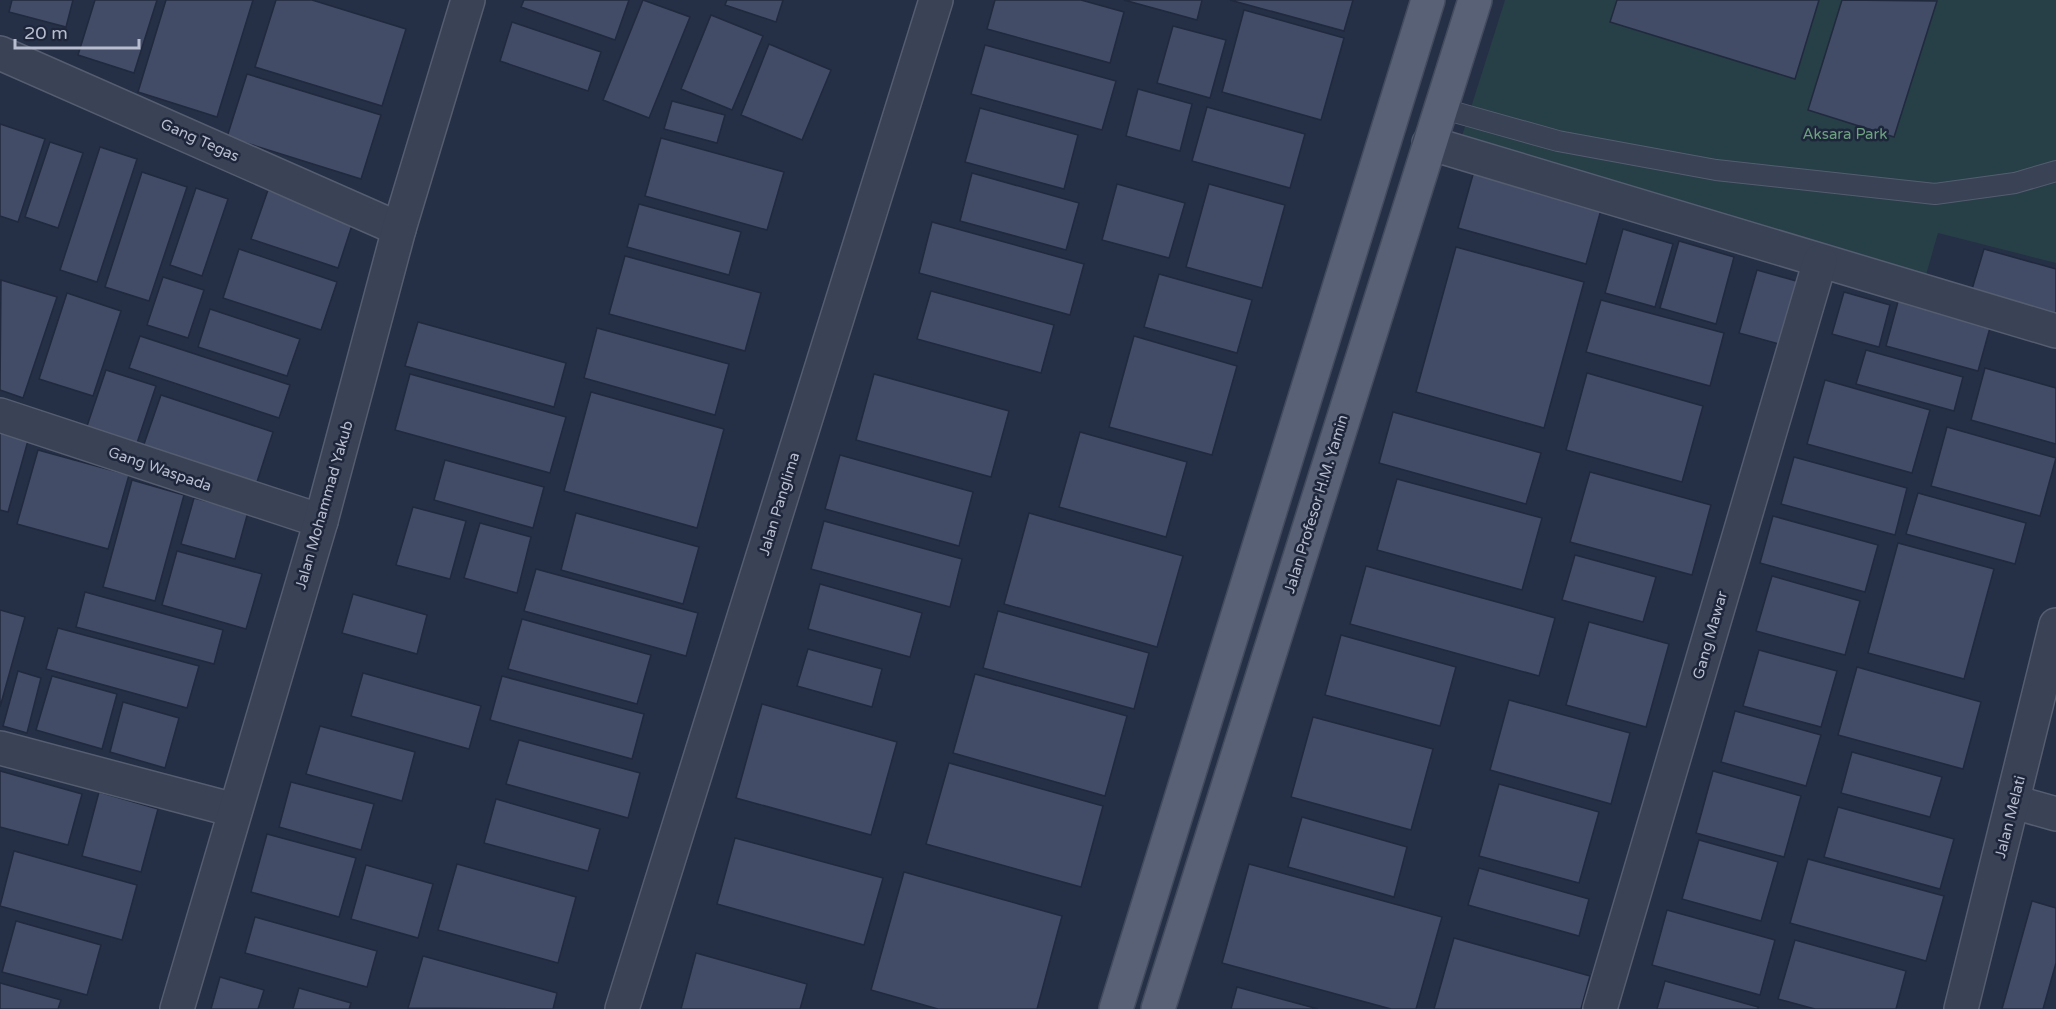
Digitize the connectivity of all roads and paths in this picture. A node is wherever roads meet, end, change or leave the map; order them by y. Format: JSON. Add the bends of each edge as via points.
{"nodes":[{"id":1,"x":468,"y":0,"type":"edge"},
{"id":2,"x":936,"y":0,"type":"edge"},
{"id":3,"x":1428,"y":0,"type":"edge"},
{"id":4,"x":1475,"y":0,"type":"edge"},
{"id":5,"x":0,"y":53,"type":"edge"},
{"id":6,"x":1440,"y":108,"type":"junction"},
{"id":7,"x":1429,"y":143,"type":"junction"},
{"id":8,"x":2056,"y":171,"type":"edge"},
{"id":9,"x":399,"y":229,"type":"junction"},
{"id":10,"x":1820,"y":261,"type":"junction"},
{"id":11,"x":2056,"y":331,"type":"edge"},
{"id":12,"x":0,"y":415,"type":"edge"},
{"id":13,"x":321,"y":521,"type":"junction"},
{"id":14,"x":2056,"y":625,"type":"edge"},
{"id":15,"x":0,"y":748,"type":"edge"},
{"id":16,"x":2014,"y":802,"type":"junction"},
{"id":17,"x":234,"y":810,"type":"junction"},
{"id":18,"x":2056,"y":814,"type":"edge"},
{"id":19,"x":177,"y":1009,"type":"edge"},
{"id":20,"x":622,"y":1009,"type":"edge"},
{"id":21,"x":1116,"y":1009,"type":"edge"},
{"id":22,"x":1158,"y":1009,"type":"edge"},
{"id":23,"x":1600,"y":1009,"type":"edge"},
{"id":24,"x":1961,"y":1009,"type":"edge"}],
"edges":[{"from":1,"to":9,"type":"street","name":"Jalan Mohammad Yakub"},
{"from":2,"to":20,"type":"street","name":"Jalan Panglima"},
{"from":3,"to":21,"type":"main road"},
{"from":4,"to":6,"type":"main road","name":"Jalan Profesor H.M. Yamin"},
{"from":5,"to":9,"type":"street","name":"Gang Tegas"},
{"from":6,"to":7,"type":"main road","name":"Jalan Profesor H.M. Yamin"},
{"from":6,"to":8,"type":"lane","via":[[1558,141],[1716,170],[1935,194],[2015,183]]},
{"from":7,"to":10,"type":"street"},
{"from":7,"to":22,"type":"main road","name":"Jalan Profesor H.M. Yamin"},
{"from":9,"to":13,"type":"street","name":"Jalan Mohammad Yakub"},
{"from":10,"to":11,"type":"street"},
{"from":10,"to":23,"type":"street","name":"Gang Mawar"},
{"from":12,"to":13,"type":"street","name":"Gang Waspada"},
{"from":13,"to":17,"type":"street","name":"Jalan Mohammad Yakub"},
{"from":14,"to":16,"type":"street","name":"Jalan Melati"},
{"from":15,"to":17,"type":"street"},
{"from":16,"to":18,"type":"street"},
{"from":16,"to":24,"type":"street","name":"Jalan Melati"},
{"from":17,"to":19,"type":"street","name":"Jalan Mohammad Yakub"}]}
